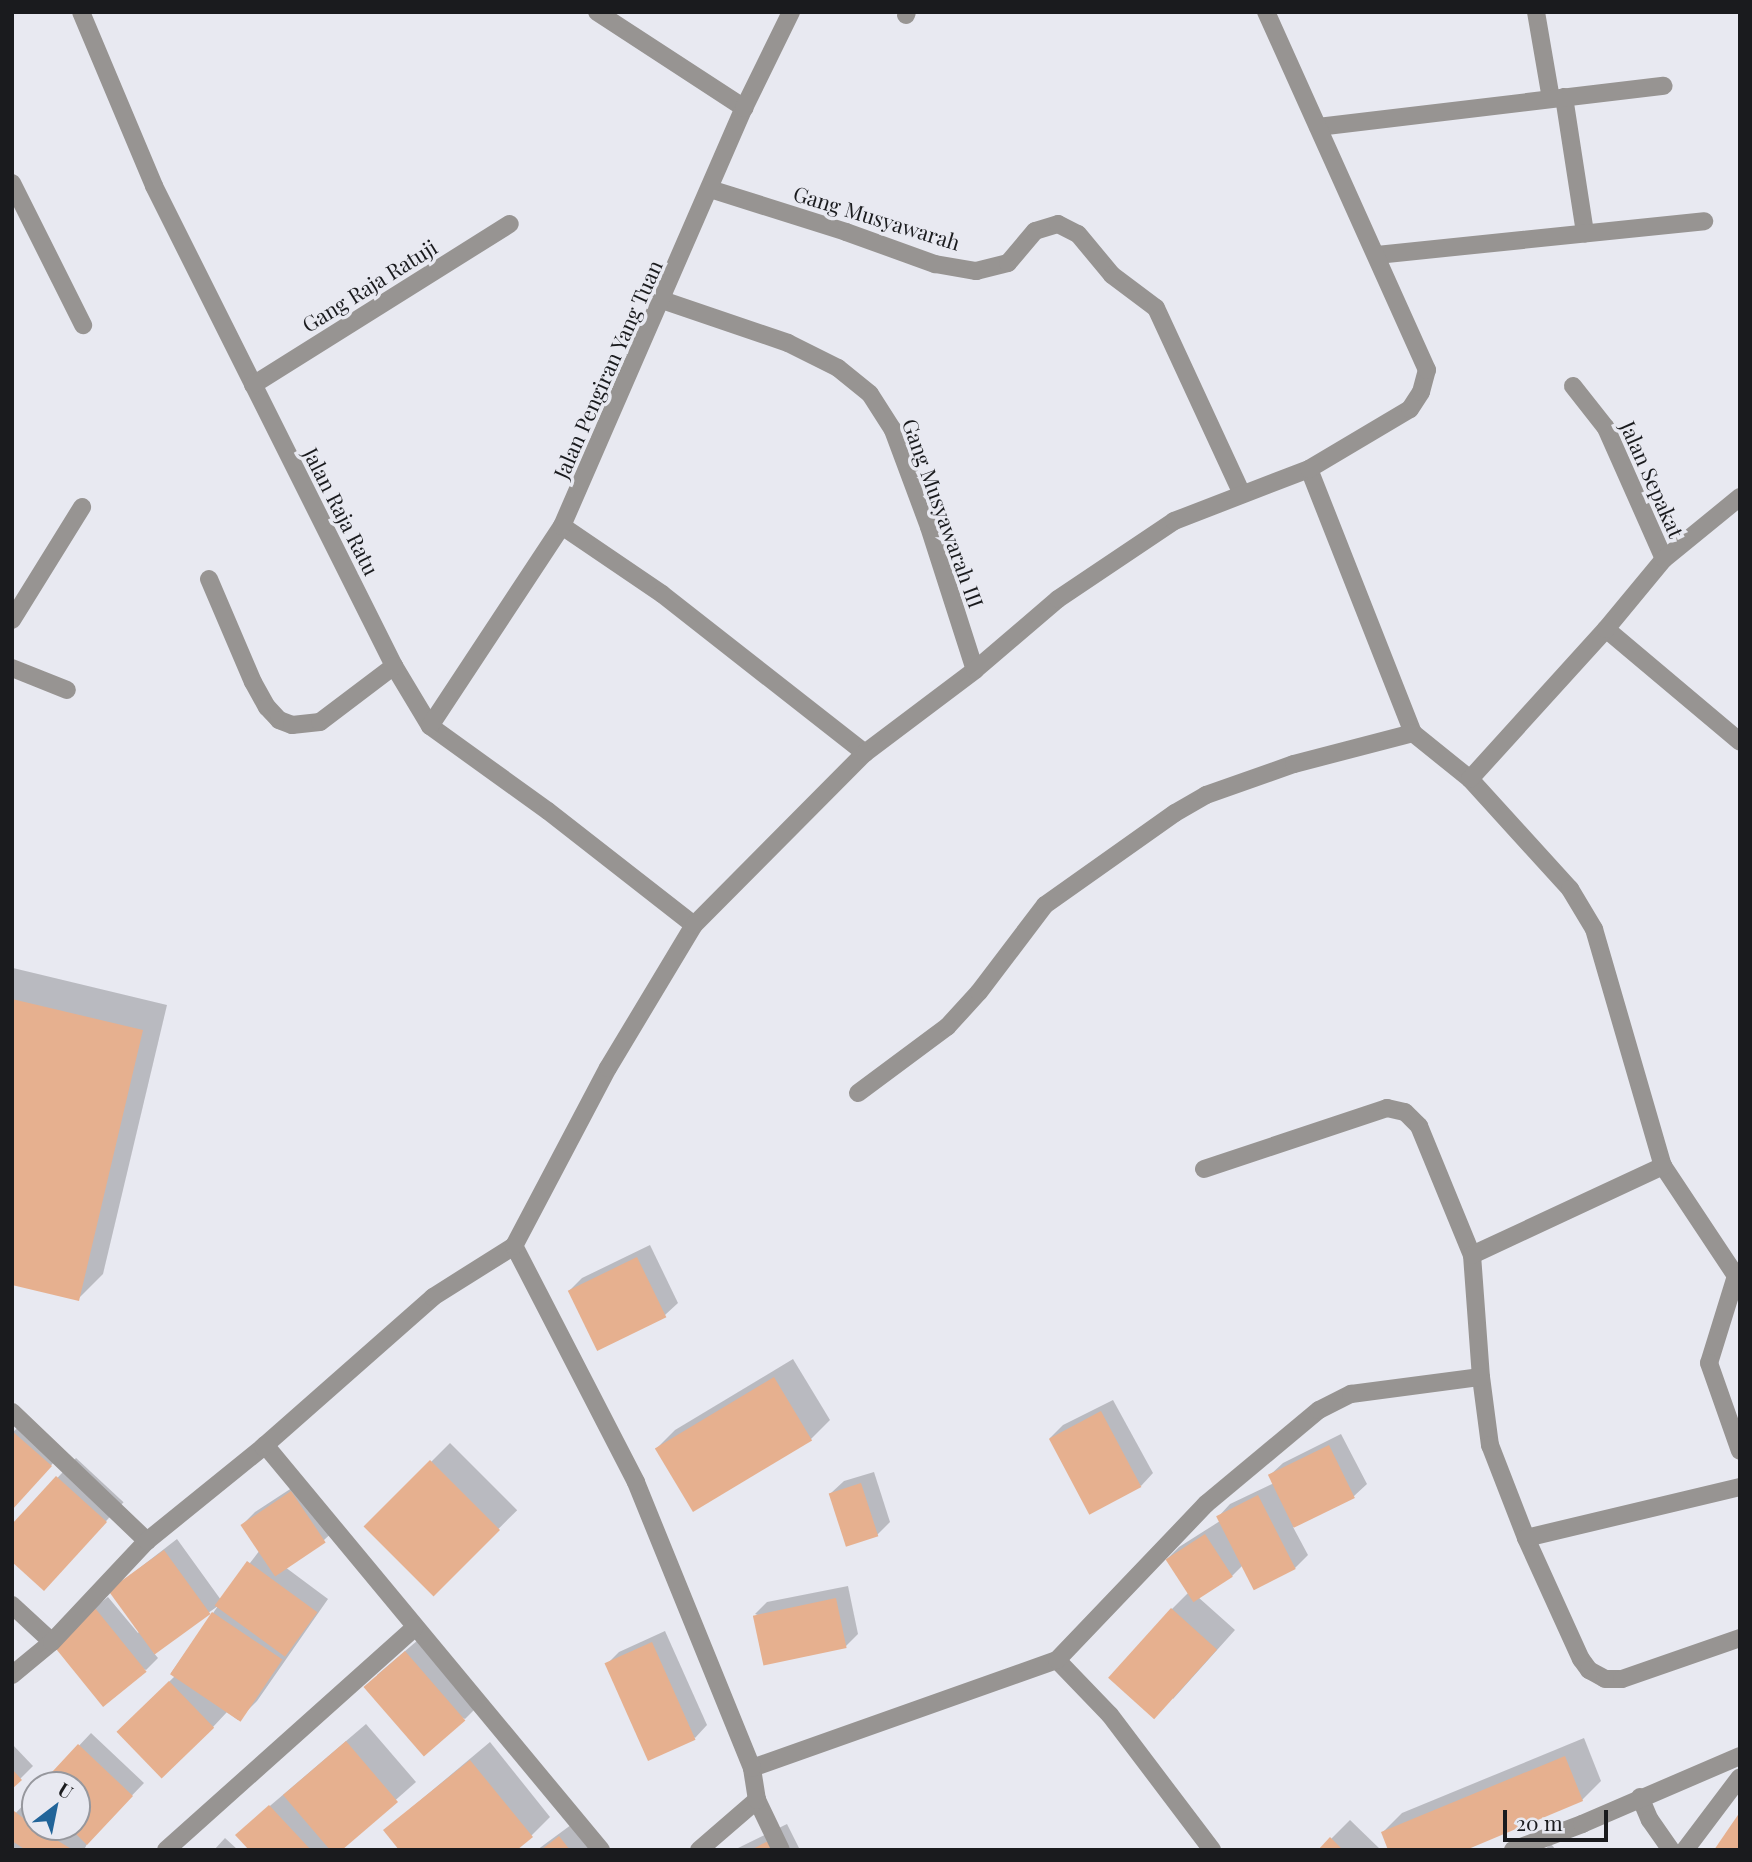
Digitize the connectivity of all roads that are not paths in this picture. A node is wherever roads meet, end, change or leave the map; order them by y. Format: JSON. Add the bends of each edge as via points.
{"nodes":[{"id":1,"x":81,"y":12,"type":"edge"},
{"id":2,"x":597,"y":12,"type":"edge"},
{"id":3,"x":791,"y":12,"type":"edge"},
{"id":4,"x":1266,"y":12,"type":"edge"},
{"id":5,"x":1536,"y":12,"type":"edge"},
{"id":6,"x":1664,"y":86,"type":"dead end"},
{"id":7,"x":1558,"y":98,"type":"junction"},
{"id":8,"x":744,"y":108,"type":"junction"},
{"id":9,"x":1318,"y":127,"type":"junction"},
{"id":10,"x":12,"y":183,"type":"edge"},
{"id":11,"x":710,"y":189,"type":"junction"},
{"id":12,"x":1704,"y":221,"type":"dead end"},
{"id":13,"x":510,"y":224,"type":"dead end"},
{"id":14,"x":1585,"y":233,"type":"junction"},
{"id":15,"x":1377,"y":255,"type":"junction"},
{"id":16,"x":662,"y":300,"type":"junction"},
{"id":17,"x":83,"y":326,"type":"dead end"},
{"id":18,"x":253,"y":385,"type":"junction"},
{"id":19,"x":1573,"y":386,"type":"dead end"},
{"id":20,"x":1309,"y":469,"type":"junction"},
{"id":21,"x":1242,"y":494,"type":"junction"},
{"id":22,"x":1740,"y":497,"type":"edge"},
{"id":23,"x":82,"y":507,"type":"dead end"},
{"id":24,"x":562,"y":526,"type":"junction"},
{"id":25,"x":1664,"y":559,"type":"junction"},
{"id":26,"x":209,"y":579,"type":"dead end"},
{"id":27,"x":12,"y":620,"type":"edge"},
{"id":28,"x":1606,"y":629,"type":"junction"},
{"id":29,"x":394,"y":666,"type":"junction"},
{"id":30,"x":12,"y":668,"type":"edge"},
{"id":31,"x":975,"y":670,"type":"junction"},
{"id":32,"x":68,"y":690,"type":"dead end"},
{"id":33,"x":430,"y":726,"type":"junction"},
{"id":34,"x":1413,"y":733,"type":"junction"},
{"id":35,"x":1740,"y":742,"type":"edge"},
{"id":36,"x":865,"y":753,"type":"junction"},
{"id":37,"x":1470,"y":779,"type":"junction"},
{"id":38,"x":694,"y":925,"type":"junction"},
{"id":39,"x":858,"y":1093,"type":"dead end"},
{"id":40,"x":1663,"y":1166,"type":"junction"},
{"id":41,"x":1204,"y":1169,"type":"dead end"},
{"id":42,"x":514,"y":1246,"type":"junction"},
{"id":43,"x":1472,"y":1255,"type":"junction"},
{"id":44,"x":1738,"y":1276,"type":"edge"},
{"id":45,"x":1481,"y":1377,"type":"junction"},
{"id":46,"x":12,"y":1412,"type":"edge"},
{"id":47,"x":265,"y":1445,"type":"junction"},
{"id":48,"x":1740,"y":1451,"type":"edge"},
{"id":49,"x":1740,"y":1487,"type":"edge"},
{"id":50,"x":1526,"y":1538,"type":"junction"},
{"id":51,"x":147,"y":1541,"type":"junction"},
{"id":52,"x":12,"y":1605,"type":"edge"},
{"id":53,"x":414,"y":1628,"type":"junction"},
{"id":54,"x":1740,"y":1639,"type":"edge"},
{"id":55,"x":52,"y":1642,"type":"junction"},
{"id":56,"x":1057,"y":1660,"type":"junction"},
{"id":57,"x":12,"y":1675,"type":"edge"},
{"id":58,"x":1740,"y":1756,"type":"edge"},
{"id":59,"x":752,"y":1768,"type":"junction"},
{"id":60,"x":1740,"y":1777,"type":"edge"},
{"id":61,"x":1640,"y":1797,"type":"junction"},
{"id":62,"x":757,"y":1800,"type":"junction"},
{"id":63,"x":166,"y":1850,"type":"edge"},
{"id":64,"x":601,"y":1850,"type":"edge"},
{"id":65,"x":699,"y":1850,"type":"edge"},
{"id":66,"x":781,"y":1850,"type":"edge"},
{"id":67,"x":1212,"y":1850,"type":"edge"},
{"id":68,"x":1513,"y":1850,"type":"edge"},
{"id":69,"x":1671,"y":1850,"type":"edge"},
{"id":70,"x":1685,"y":1850,"type":"edge"}],
"edges":[{"from":1,"to":18,"type":"street","name":"Jalan Raja Ratu","via":[[154,186]]},
{"from":2,"to":8,"type":"street"},
{"from":3,"to":8,"type":"street","name":"Jalan Pengiran Yang Tuan"},
{"from":4,"to":9,"type":"street"},
{"from":5,"to":7,"type":"street"},
{"from":6,"to":7,"type":"street"},
{"from":7,"to":9,"type":"street"},
{"from":7,"to":14,"type":"street"},
{"from":8,"to":11,"type":"street","name":"Jalan Pengiran Yang Tuan"},
{"from":9,"to":15,"type":"street"},
{"from":10,"to":17,"type":"street"},
{"from":11,"to":16,"type":"street","name":"Jalan Pengiran Yang Tuan"},
{"from":11,"to":21,"type":"street","name":"Gang Musyawarah","via":[[934,264],[976,271],[1008,263],[1035,231],[1058,224],[1078,234],[1112,275],[1156,309]]},
{"from":12,"to":14,"type":"street"},
{"from":13,"to":18,"type":"street","name":"Gang Raja Ratuji"},
{"from":14,"to":15,"type":"street"},
{"from":15,"to":20,"type":"street","via":[[1427,370],[1421,392],[1410,409]]},
{"from":16,"to":24,"type":"street","name":"Jalan Pengiran Yang Tuan"},
{"from":16,"to":31,"type":"street","name":"Gang Musyawarah III","via":[[788,342],[838,368],[870,394],[893,430]]},
{"from":18,"to":29,"type":"street","name":"Jalan Raja Ratu"},
{"from":19,"to":25,"type":"street","name":"Jalan Sepakat","via":[[1606,428]]},
{"from":20,"to":21,"type":"street"},
{"from":20,"to":34,"type":"street"},
{"from":21,"to":31,"type":"street","via":[[1174,521],[1058,598]]},
{"from":22,"to":25,"type":"street"},
{"from":23,"to":27,"type":"street"},
{"from":24,"to":33,"type":"street","name":"Jalan Pengiran Yang Tuan"},
{"from":24,"to":36,"type":"street","via":[[662,594]]},
{"from":25,"to":28,"type":"street"},
{"from":26,"to":29,"type":"street","via":[[253,682],[279,720],[292,726],[320,722]]},
{"from":28,"to":35,"type":"street"},
{"from":28,"to":37,"type":"street"},
{"from":29,"to":33,"type":"street","name":"Jalan Raja Ratu"},
{"from":30,"to":32,"type":"street"},
{"from":31,"to":36,"type":"street"},
{"from":33,"to":38,"type":"street","name":"Jalan Raja Ratu"},
{"from":34,"to":37,"type":"street"},
{"from":34,"to":39,"type":"street","via":[[1294,764],[1206,795],[1175,813],[1045,905],[947,1027]]},
{"from":36,"to":38,"type":"street"},
{"from":37,"to":40,"type":"street","via":[[1570,889],[1594,929]]},
{"from":38,"to":42,"type":"street","via":[[608,1068]]},
{"from":40,"to":43,"type":"street"},
{"from":40,"to":44,"type":"street"},
{"from":41,"to":43,"type":"street","via":[[1387,1108],[1405,1112],[1419,1126]]},
{"from":42,"to":47,"type":"street","via":[[433,1297]]},
{"from":42,"to":59,"type":"street","via":[[636,1482]]},
{"from":43,"to":45,"type":"street"},
{"from":44,"to":48,"type":"street","via":[[1709,1363]]},
{"from":45,"to":50,"type":"street","via":[[1490,1445]]},
{"from":45,"to":56,"type":"street","via":[[1351,1394],[1319,1410],[1206,1504]]},
{"from":46,"to":51,"type":"street"},
{"from":47,"to":51,"type":"street"},
{"from":47,"to":53,"type":"street"},
{"from":49,"to":50,"type":"street"},
{"from":50,"to":54,"type":"street","via":[[1581,1659],[1589,1670],[1605,1678],[1622,1679]]},
{"from":51,"to":55,"type":"street"},
{"from":52,"to":55,"type":"street"},
{"from":53,"to":63,"type":"street"},
{"from":53,"to":64,"type":"street"},
{"from":55,"to":57,"type":"street"},
{"from":56,"to":59,"type":"street"},
{"from":56,"to":67,"type":"street","via":[[1110,1715]]},
{"from":58,"to":61,"type":"street"},
{"from":59,"to":62,"type":"street"},
{"from":60,"to":70,"type":"street"},
{"from":61,"to":68,"type":"street"},
{"from":61,"to":69,"type":"street"},
{"from":62,"to":65,"type":"street"},
{"from":62,"to":66,"type":"street"}]}
